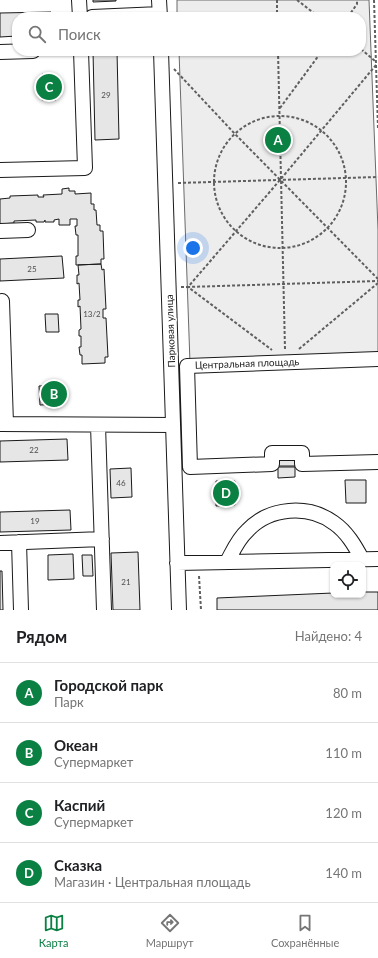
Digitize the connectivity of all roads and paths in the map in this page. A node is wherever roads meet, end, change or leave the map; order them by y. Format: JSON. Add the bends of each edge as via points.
{"nodes":[{"id":1,"x":79,"y":0,"type":"edge"},
{"id":2,"x":276,"y":0,"type":"edge"},
{"id":3,"x":297,"y":0,"type":"edge"},
{"id":4,"x":357,"y":0,"type":"edge"},
{"id":5,"x":374,"y":0,"type":"edge"},
{"id":6,"x":160,"y":10,"type":"edge"},
{"id":7,"x":80,"y":12,"type":"edge"},
{"id":8,"x":141,"y":12,"type":"edge"},
{"id":9,"x":277,"y":12,"type":"edge"},
{"id":10,"x":313,"y":12,"type":"edge"},
{"id":11,"x":351,"y":12,"type":"edge"},
{"id":12,"x":0,"y":52,"type":"edge"},
{"id":13,"x":12,"y":52,"type":"edge"},
{"id":14,"x":366,"y":53,"type":"edge"},
{"id":15,"x":81,"y":56,"type":"edge"},
{"id":16,"x":161,"y":56,"type":"edge"},
{"id":17,"x":278,"y":56,"type":"edge"},
{"id":18,"x":318,"y":56,"type":"edge"},
{"id":19,"x":375,"y":61,"type":"junction"},
{"id":20,"x":376,"y":65,"type":"junction"},
{"id":21,"x":174,"y":69,"type":"dead end"},
{"id":22,"x":279,"y":109,"type":"junction"},
{"id":23,"x":279,"y":116,"type":"junction"},
{"id":24,"x":378,"y":129,"type":"edge"},
{"id":25,"x":322,"y":131,"type":"junction"},
{"id":26,"x":235,"y":134,"type":"junction"},
{"id":27,"x":0,"y":170,"type":"edge"},
{"id":28,"x":378,"y":177,"type":"edge"},
{"id":29,"x":346,"y":178,"type":"junction"},
{"id":30,"x":280,"y":180,"type":"junction"},
{"id":31,"x":214,"y":183,"type":"junction"},
{"id":32,"x":165,"y":184,"type":"junction"},
{"id":33,"x":327,"y":228,"type":"junction"},
{"id":34,"x":28,"y":230,"type":"dead end"},
{"id":35,"x":0,"y":231,"type":"edge"},
{"id":36,"x":237,"y":231,"type":"junction"},
{"id":37,"x":282,"y":247,"type":"junction"},
{"id":38,"x":378,"y":281,"type":"edge"},
{"id":39,"x":284,"y":284,"type":"junction"},
{"id":40,"x":188,"y":287,"type":"junction"},
{"id":41,"x":2,"y":301,"type":"dead end"},
{"id":42,"x":297,"y":350,"type":"dead end"},
{"id":43,"x":273,"y":351,"type":"dead end"},
{"id":44,"x":285,"y":352,"type":"dead end"},
{"id":45,"x":378,"y":359,"type":"edge"},
{"id":46,"x":3,"y":424,"type":"edge"},
{"id":47,"x":98,"y":425,"type":"junction"},
{"id":48,"x":173,"y":425,"type":"junction"},
{"id":49,"x":378,"y":462,"type":"edge"},
{"id":50,"x":102,"y":539,"type":"junction"},
{"id":51,"x":19,"y":542,"type":"junction"},
{"id":52,"x":0,"y":543,"type":"edge"},
{"id":53,"x":362,"y":559,"type":"junction"},
{"id":54,"x":378,"y":559,"type":"edge"},
{"id":55,"x":227,"y":562,"type":"junction"},
{"id":56,"x":177,"y":563,"type":"junction"},
{"id":57,"x":21,"y":610,"type":"edge"},
{"id":58,"x":104,"y":610,"type":"edge"},
{"id":59,"x":179,"y":610,"type":"edge"}],
"edges":[{"from":1,"to":7,"type":"street"},
{"from":2,"to":9,"type":"path"},
{"from":3,"to":10,"type":"path"},
{"from":4,"to":11,"type":"path"},
{"from":5,"to":19,"type":"path"},
{"from":6,"to":8,"type":"street"},
{"from":12,"to":13,"type":"street"},
{"from":14,"to":19,"type":"path"},
{"from":15,"to":27,"type":"street","via":[[86,168]]},
{"from":16,"to":32,"type":"street","name":"Парковая улица"},
{"from":17,"to":22,"type":"path"},
{"from":18,"to":22,"type":"path"},
{"from":19,"to":20,"type":"path"},
{"from":20,"to":24,"type":"path"},
{"from":20,"to":25,"type":"path"},
{"from":21,"to":26,"type":"path"},
{"from":22,"to":23,"type":"path"},
{"from":23,"to":25,"type":"path","via":[[306,121]]},
{"from":23,"to":26,"type":"path","via":[[251,122]]},
{"from":23,"to":30,"type":"path"},
{"from":25,"to":29,"type":"path","via":[[335,144],[343,161]]},
{"from":25,"to":30,"type":"path"},
{"from":26,"to":30,"type":"path"},
{"from":26,"to":31,"type":"path","via":[[224,148],[216,165]]},
{"from":28,"to":29,"type":"path"},
{"from":29,"to":30,"type":"path"},
{"from":29,"to":33,"type":"path","via":[[344,199],[337,216]]},
{"from":30,"to":31,"type":"path"},
{"from":30,"to":33,"type":"path"},
{"from":30,"to":36,"type":"path"},
{"from":30,"to":37,"type":"path"},
{"from":31,"to":32,"type":"path"},
{"from":31,"to":36,"type":"path","via":[[218,202],[226,219]]},
{"from":32,"to":48,"type":"street","name":"Парковая улица"},
{"from":33,"to":37,"type":"path","via":[[310,241],[292,247]]},
{"from":33,"to":38,"type":"path"},
{"from":34,"to":35,"type":"street"},
{"from":36,"to":37,"type":"path","via":[[255,242]]},
{"from":36,"to":40,"type":"path"},
{"from":37,"to":39,"type":"path"},
{"from":38,"to":39,"type":"path"},
{"from":38,"to":42,"type":"path"},
{"from":39,"to":40,"type":"path"},
{"from":39,"to":44,"type":"path"},
{"from":40,"to":43,"type":"path"},
{"from":41,"to":46,"type":"street"},
{"from":45,"to":49,"type":"street","name":"Центральная площадь","via":[[187,366],[190,467],[272,464],[272,453],[302,453],[302,464]]},
{"from":46,"to":47,"type":"street"},
{"from":47,"to":48,"type":"street"},
{"from":47,"to":50,"type":"street"},
{"from":48,"to":56,"type":"street","name":"Парковая улица"},
{"from":50,"to":51,"type":"street"},
{"from":50,"to":58,"type":"street"},
{"from":51,"to":52,"type":"street"},
{"from":51,"to":57,"type":"street"},
{"from":53,"to":54,"type":"street"},
{"from":53,"to":55,"type":"street"},
{"from":53,"to":55,"type":"street","via":[[352,542],[335,523],[313,512],[300,510],[276,513],[255,523],[238,542]]},
{"from":55,"to":56,"type":"street"},
{"from":56,"to":59,"type":"street","name":"Парковая улица"}]}
